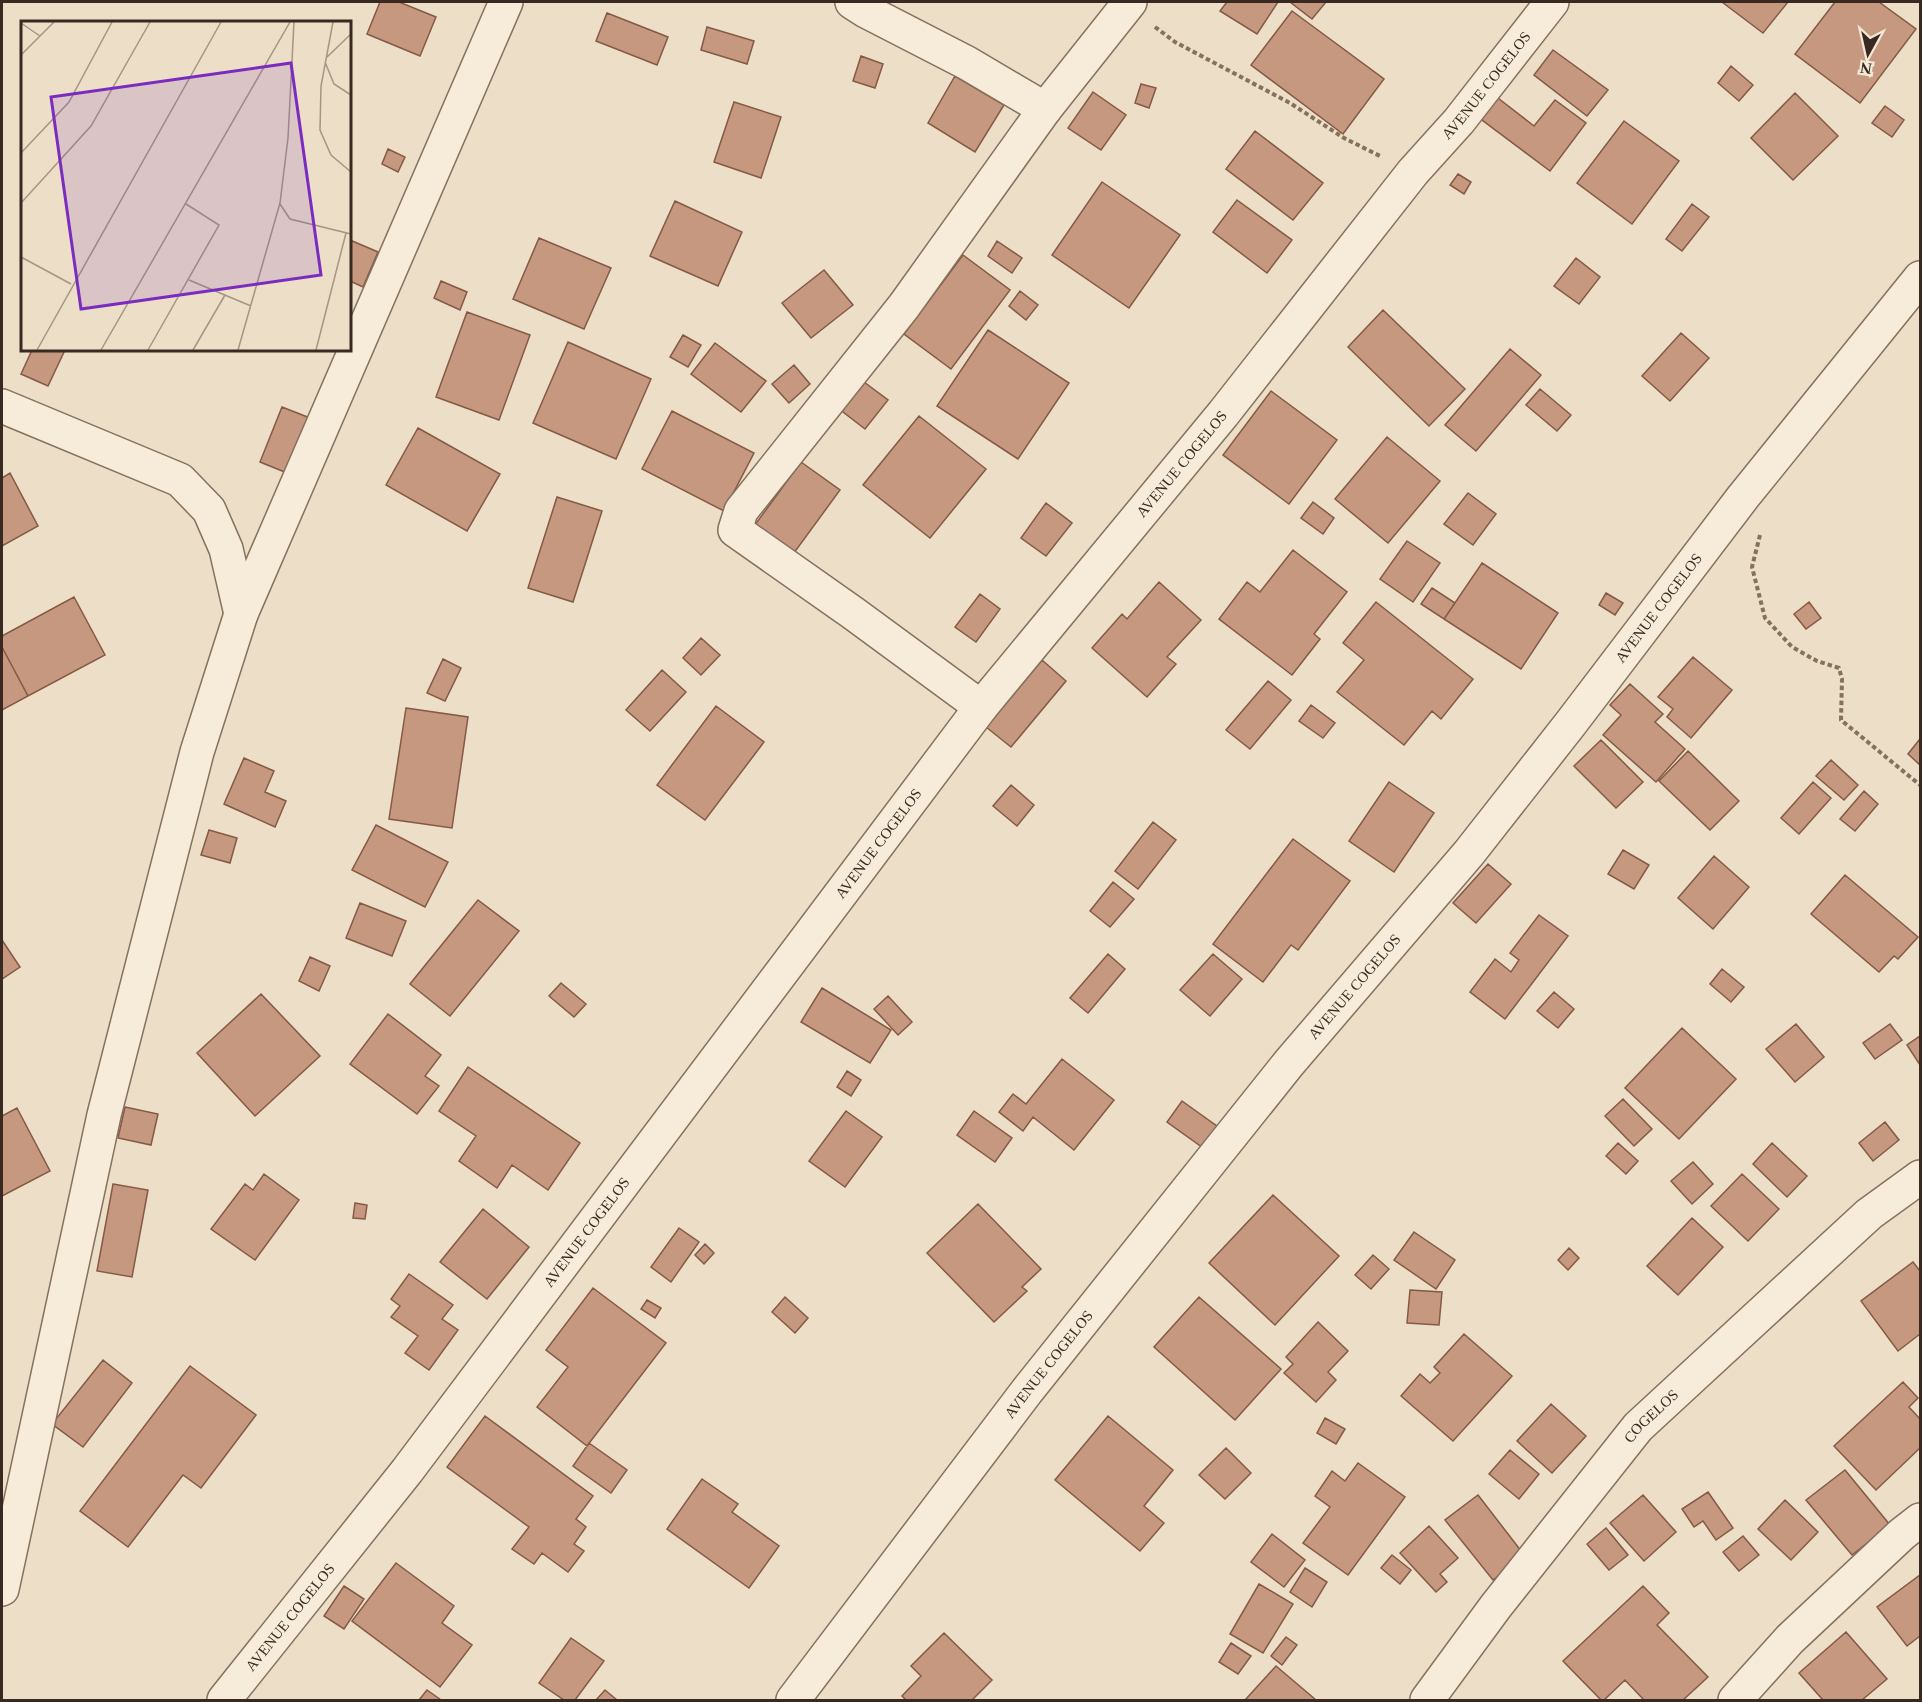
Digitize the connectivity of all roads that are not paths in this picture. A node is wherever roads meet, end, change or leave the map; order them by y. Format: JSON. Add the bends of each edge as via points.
{"nodes":[{"id":1,"x":506,"y":2,"type":"edge"},
{"id":2,"x":852,"y":2,"type":"edge"},
{"id":3,"x":1552,"y":2,"type":"edge"},
{"id":4,"x":1128,"y":4,"type":"edge"},
{"id":5,"x":1045,"y":109,"type":"junction"},
{"id":6,"x":1920,"y":278,"type":"edge"},
{"id":7,"x":2,"y":406,"type":"edge"},
{"id":8,"x":241,"y":614,"type":"junction"},
{"id":9,"x":981,"y":707,"type":"junction"},
{"id":10,"x":1920,"y":1177,"type":"edge"},
{"id":11,"x":1920,"y":1520,"type":"edge"},
{"id":12,"x":2,"y":1589,"type":"edge"},
{"id":13,"x":224,"y":1701,"type":"edge"},
{"id":14,"x":793,"y":1701,"type":"edge"},
{"id":15,"x":1427,"y":1701,"type":"edge"},
{"id":16,"x":1735,"y":1701,"type":"edge"}],
"edges":[{"from":1,"to":8,"type":"street"},
{"from":2,"to":5,"type":"street"},
{"from":3,"to":9,"type":"street","name":"AVENUE COGELOS"},
{"from":4,"to":5,"type":"street"},
{"from":5,"to":9,"type":"street","via":[[904,306],[741,511],[735,530]]},
{"from":6,"to":14,"type":"street","name":"AVENUE COGELOS","via":[[1743,497],[1469,853],[1289,1063],[1027,1391]]},
{"from":7,"to":8,"type":"street","via":[[180,480],[209,510],[226,549]]},
{"from":8,"to":12,"type":"street","via":[[197,752],[104,1115]]},
{"from":9,"to":13,"type":"street","name":"AVENUE COGELOS","via":[[407,1471]]},
{"from":10,"to":15,"type":"street","name":"COGELOS","via":[[1869,1214],[1638,1427],[1496,1606]]},
{"from":11,"to":16,"type":"street","via":[[1790,1639]]}]}
